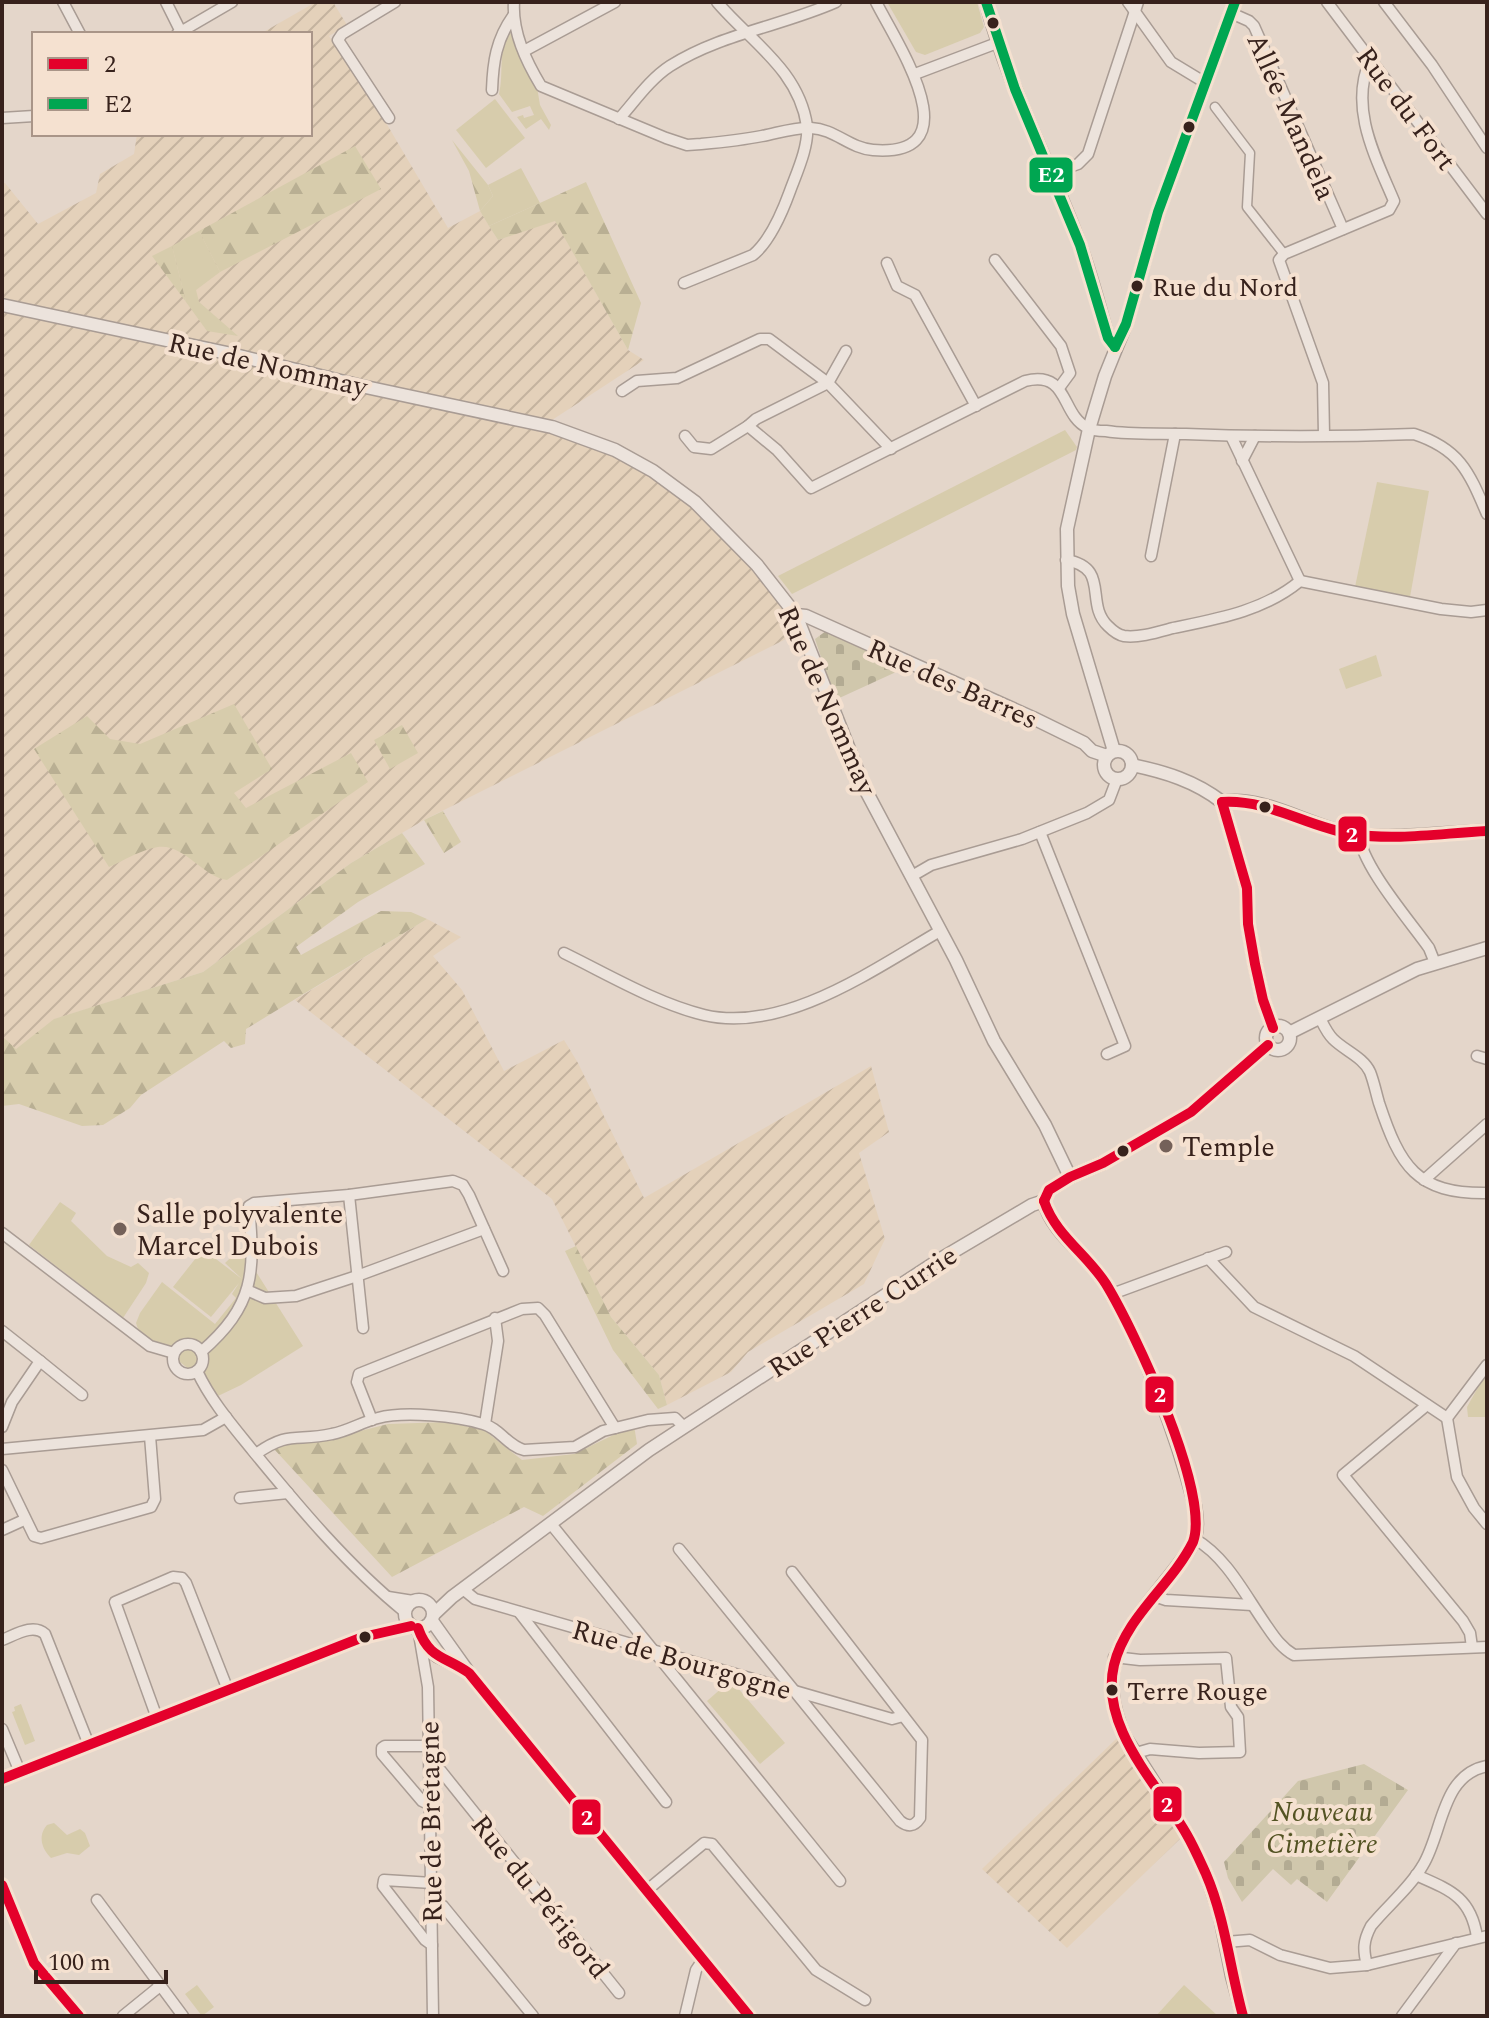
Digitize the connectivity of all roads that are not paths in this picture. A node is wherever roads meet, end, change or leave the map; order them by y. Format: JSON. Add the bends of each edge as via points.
{"nodes":[{"id":1,"x":63,"y":2,"type":"edge"},
{"id":2,"x":166,"y":2,"type":"edge"},
{"id":3,"x":232,"y":2,"type":"edge"},
{"id":4,"x":395,"y":2,"type":"edge"},
{"id":5,"x":514,"y":2,"type":"edge"},
{"id":6,"x":615,"y":2,"type":"edge"},
{"id":7,"x":717,"y":2,"type":"edge"},
{"id":8,"x":836,"y":2,"type":"edge"},
{"id":9,"x":876,"y":2,"type":"edge"},
{"id":10,"x":986,"y":2,"type":"edge"},
{"id":11,"x":1128,"y":2,"type":"edge"},
{"id":12,"x":1327,"y":2,"type":"edge"},
{"id":13,"x":1384,"y":2,"type":"edge"},
{"id":14,"x":1136,"y":7,"type":"edge"},
{"id":15,"x":1233,"y":7,"type":"edge"},
{"id":16,"x":513,"y":16,"type":"junction"},
{"id":17,"x":79,"y":32,"type":"edge"},
{"id":18,"x":179,"y":32,"type":"edge"},
{"id":19,"x":181,"y":32,"type":"edge"},
{"id":20,"x":748,"y":33,"type":"junction"},
{"id":21,"x":997,"y":43,"type":"junction"},
{"id":22,"x":524,"y":51,"type":"junction"},
{"id":23,"x":1370,"y":60,"type":"junction"},
{"id":24,"x":915,"y":74,"type":"junction"},
{"id":25,"x":1204,"y":82,"type":"junction"},
{"id":26,"x":492,"y":90,"type":"dead end"},
{"id":27,"x":1215,"y":107,"type":"dead end"},
{"id":28,"x":32,"y":116,"type":"edge"},
{"id":29,"x":2,"y":118,"type":"edge"},
{"id":30,"x":389,"y":118,"type":"dead end"},
{"id":31,"x":619,"y":119,"type":"junction"},
{"id":32,"x":807,"y":127,"type":"junction"},
{"id":33,"x":1487,"y":148,"type":"edge"},
{"id":34,"x":1050,"y":174,"type":"junction"},
{"id":35,"x":1487,"y":214,"type":"edge"},
{"id":36,"x":1343,"y":229,"type":"junction"},
{"id":37,"x":1284,"y":254,"type":"junction"},
{"id":38,"x":995,"y":260,"type":"dead end"},
{"id":39,"x":887,"y":263,"type":"dead end"},
{"id":40,"x":684,"y":283,"type":"dead end"},
{"id":41,"x":2,"y":305,"type":"edge"},
{"id":42,"x":1115,"y":347,"type":"junction"},
{"id":43,"x":846,"y":351,"type":"dead end"},
{"id":44,"x":828,"y":383,"type":"junction"},
{"id":45,"x":1059,"y":388,"type":"junction"},
{"id":46,"x":622,"y":391,"type":"dead end"},
{"id":47,"x":976,"y":406,"type":"junction"},
{"id":48,"x":748,"y":426,"type":"junction"},
{"id":49,"x":1089,"y":429,"type":"junction"},
{"id":50,"x":1175,"y":434,"type":"junction"},
{"id":51,"x":1324,"y":435,"type":"junction"},
{"id":52,"x":685,"y":436,"type":"dead end"},
{"id":53,"x":1231,"y":436,"type":"junction"},
{"id":54,"x":1255,"y":436,"type":"junction"},
{"id":55,"x":891,"y":449,"type":"junction"},
{"id":56,"x":1242,"y":461,"type":"junction"},
{"id":57,"x":1487,"y":514,"type":"edge"},
{"id":58,"x":1151,"y":556,"type":"dead end"},
{"id":59,"x":1066,"y":560,"type":"junction"},
{"id":60,"x":1300,"y":581,"type":"junction"},
{"id":61,"x":1487,"y":610,"type":"edge"},
{"id":62,"x":796,"y":615,"type":"junction"},
{"id":63,"x":1111,"y":753,"type":"junction"},
{"id":64,"x":1132,"y":765,"type":"junction"},
{"id":65,"x":1117,"y":779,"type":"junction"},
{"id":66,"x":1222,"y":802,"type":"junction"},
{"id":67,"x":1487,"y":831,"type":"edge"},
{"id":68,"x":1040,"y":832,"type":"junction"},
{"id":69,"x":1359,"y":834,"type":"junction"},
{"id":70,"x":912,"y":876,"type":"junction"},
{"id":71,"x":940,"y":931,"type":"junction"},
{"id":72,"x":1487,"y":948,"type":"edge"},
{"id":73,"x":564,"y":953,"type":"dead end"},
{"id":74,"x":1435,"y":963,"type":"junction"},
{"id":75,"x":1320,"y":1018,"type":"junction"},
{"id":76,"x":1273,"y":1028,"type":"junction"},
{"id":77,"x":1289,"y":1033,"type":"junction"},
{"id":78,"x":1268,"y":1045,"type":"junction"},
{"id":79,"x":1107,"y":1054,"type":"dead end"},
{"id":80,"x":1487,"y":1124,"type":"edge"},
{"id":81,"x":1070,"y":1177,"type":"junction"},
{"id":82,"x":1424,"y":1180,"type":"junction"},
{"id":83,"x":1487,"y":1193,"type":"edge"},
{"id":84,"x":349,"y":1195,"type":"junction"},
{"id":85,"x":1044,"y":1201,"type":"junction"},
{"id":86,"x":484,"y":1229,"type":"junction"},
{"id":87,"x":2,"y":1233,"type":"edge"},
{"id":88,"x":1226,"y":1252,"type":"dead end"},
{"id":89,"x":1208,"y":1258,"type":"junction"},
{"id":90,"x":503,"y":1271,"type":"dead end"},
{"id":91,"x":357,"y":1276,"type":"junction"},
{"id":92,"x":249,"y":1291,"type":"junction"},
{"id":93,"x":1112,"y":1294,"type":"junction"},
{"id":94,"x":495,"y":1318,"type":"junction"},
{"id":95,"x":363,"y":1328,"type":"dead end"},
{"id":96,"x":2,"y":1331,"type":"edge"},
{"id":97,"x":201,"y":1352,"type":"junction"},
{"id":98,"x":174,"y":1353,"type":"junction"},
{"id":99,"x":40,"y":1361,"type":"junction"},
{"id":100,"x":1487,"y":1365,"type":"edge"},
{"id":101,"x":197,"y":1371,"type":"junction"},
{"id":102,"x":82,"y":1395,"type":"dead end"},
{"id":103,"x":1427,"y":1405,"type":"junction"},
{"id":104,"x":226,"y":1417,"type":"junction"},
{"id":105,"x":1447,"y":1418,"type":"junction"},
{"id":106,"x":372,"y":1420,"type":"junction"},
{"id":107,"x":485,"y":1424,"type":"junction"},
{"id":108,"x":2,"y":1427,"type":"edge"},
{"id":109,"x":684,"y":1427,"type":"junction"},
{"id":110,"x":615,"y":1428,"type":"junction"},
{"id":111,"x":150,"y":1436,"type":"junction"},
{"id":112,"x":2,"y":1449,"type":"edge"},
{"id":113,"x":256,"y":1454,"type":"junction"},
{"id":114,"x":2,"y":1470,"type":"edge"},
{"id":115,"x":288,"y":1493,"type":"junction"},
{"id":116,"x":240,"y":1498,"type":"dead end"},
{"id":117,"x":24,"y":1520,"type":"junction"},
{"id":118,"x":551,"y":1524,"type":"junction"},
{"id":119,"x":1487,"y":1524,"type":"edge"},
{"id":120,"x":2,"y":1530,"type":"edge"},
{"id":121,"x":1195,"y":1539,"type":"junction"},
{"id":122,"x":679,"y":1549,"type":"dead end"},
{"id":123,"x":792,"y":1572,"type":"dead end"},
{"id":124,"x":464,"y":1590,"type":"junction"},
{"id":125,"x":1154,"y":1596,"type":"junction"},
{"id":126,"x":1252,"y":1605,"type":"junction"},
{"id":127,"x":519,"y":1612,"type":"junction"},
{"id":128,"x":431,"y":1613,"type":"junction"},
{"id":129,"x":410,"y":1617,"type":"junction"},
{"id":130,"x":2,"y":1640,"type":"edge"},
{"id":131,"x":445,"y":1641,"type":"junction"},
{"id":132,"x":423,"y":1645,"type":"junction"},
{"id":133,"x":1472,"y":1647,"type":"junction"},
{"id":134,"x":1487,"y":1647,"type":"edge"},
{"id":135,"x":652,"y":1649,"type":"junction"},
{"id":136,"x":1114,"y":1657,"type":"junction"},
{"id":137,"x":442,"y":1660,"type":"junction"},
{"id":138,"x":469,"y":1673,"type":"junction"},
{"id":139,"x":428,"y":1687,"type":"junction"},
{"id":140,"x":228,"y":1690,"type":"junction"},
{"id":141,"x":794,"y":1691,"type":"junction"},
{"id":142,"x":903,"y":1716,"type":"junction"},
{"id":143,"x":157,"y":1718,"type":"junction"},
{"id":144,"x":2,"y":1729,"type":"edge"},
{"id":145,"x":89,"y":1745,"type":"junction"},
{"id":146,"x":429,"y":1746,"type":"junction"},
{"id":147,"x":1161,"y":1751,"type":"junction"},
{"id":148,"x":1136,"y":1753,"type":"junction"},
{"id":149,"x":430,"y":1766,"type":"junction"},
{"id":150,"x":1487,"y":1766,"type":"edge"},
{"id":151,"x":1145,"y":1768,"type":"junction"},
{"id":152,"x":20,"y":1772,"type":"junction"},
{"id":153,"x":2,"y":1779,"type":"edge"},
{"id":154,"x":666,"y":1802,"type":"dead end"},
{"id":155,"x":430,"y":1805,"type":"junction"},
{"id":156,"x":1416,"y":1875,"type":"junction"},
{"id":157,"x":840,"y":1881,"type":"dead end"},
{"id":158,"x":432,"y":1883,"type":"junction"},
{"id":159,"x":2,"y":1885,"type":"edge"},
{"id":160,"x":646,"y":1891,"type":"junction"},
{"id":161,"x":97,"y":1900,"type":"dead end"},
{"id":162,"x":432,"y":1901,"type":"junction"},
{"id":163,"x":1482,"y":1937,"type":"edge"},
{"id":164,"x":1226,"y":1942,"type":"junction"},
{"id":165,"x":1456,"y":1943,"type":"junction"},
{"id":166,"x":432,"y":1945,"type":"junction"},
{"id":167,"x":702,"y":1961,"type":"junction"},
{"id":168,"x":1367,"y":1965,"type":"junction"},
{"id":169,"x":160,"y":1986,"type":"junction"},
{"id":170,"x":619,"y":1993,"type":"dead end"},
{"id":171,"x":865,"y":2000,"type":"dead end"},
{"id":172,"x":79,"y":2016,"type":"edge"},
{"id":173,"x":123,"y":2016,"type":"edge"},
{"id":174,"x":183,"y":2016,"type":"edge"},
{"id":175,"x":433,"y":2016,"type":"edge"},
{"id":176,"x":533,"y":2016,"type":"edge"},
{"id":177,"x":685,"y":2016,"type":"edge"},
{"id":178,"x":749,"y":2016,"type":"edge"},
{"id":179,"x":1243,"y":2016,"type":"edge"},
{"id":180,"x":1402,"y":2016,"type":"edge"}],
"edges":[{"from":1,"to":17,"type":"street"},
{"from":2,"to":18,"type":"street"},
{"from":3,"to":19,"type":"street"},
{"from":4,"to":30,"type":"street","via":[[338,40]]},
{"from":5,"to":16,"type":"street"},
{"from":6,"to":22,"type":"street"},
{"from":7,"to":20,"type":"street"},
{"from":8,"to":20,"type":"street"},
{"from":9,"to":24,"type":"street"},
{"from":10,"to":21,"type":"street"},
{"from":11,"to":14,"type":"street"},
{"from":12,"to":23,"type":"street","name":"Rue du Fort"},
{"from":13,"to":33,"type":"street"},
{"from":14,"to":25,"type":"street","via":[[1171,62]]},
{"from":14,"to":34,"type":"street","via":[[1088,154],[1078,164]]},
{"from":15,"to":25,"type":"street"},
{"from":15,"to":36,"type":"street","name":"Allée Mandela","via":[[1254,26]]},
{"from":16,"to":22,"type":"street"},
{"from":16,"to":26,"type":"street","via":[[494,58]]},
{"from":20,"to":31,"type":"street","via":[[669,67]]},
{"from":20,"to":32,"type":"street","via":[[795,89]]},
{"from":21,"to":24,"type":"street"},
{"from":21,"to":34,"type":"street"},
{"from":22,"to":31,"type":"street","via":[[541,86]]},
{"from":23,"to":35,"type":"street","name":"Rue du Fort"},
{"from":23,"to":36,"type":"street","via":[[1361,87],[1364,122],[1394,201],[1389,210]]},
{"from":24,"to":32,"type":"street","via":[[925,127],[904,147],[861,149],[828,130]]},
{"from":25,"to":42,"type":"street"},
{"from":27,"to":37,"type":"street","via":[[1250,153],[1247,207]]},
{"from":28,"to":29,"type":"street"},
{"from":31,"to":32,"type":"street","via":[[687,145]]},
{"from":32,"to":40,"type":"street","via":[[801,164],[762,248]]},
{"from":34,"to":42,"type":"street"},
{"from":36,"to":37,"type":"street"},
{"from":37,"to":51,"type":"street","via":[[1279,260],[1323,383]]},
{"from":38,"to":45,"type":"street","via":[[1061,346],[1070,373]]},
{"from":39,"to":47,"type":"street","via":[[897,286],[915,295]]},
{"from":41,"to":62,"type":"street","name":"Rue de Nommay","via":[[533,422],[597,443],[653,471],[695,502],[757,565]]},
{"from":42,"to":49,"type":"street"},
{"from":43,"to":44,"type":"street"},
{"from":44,"to":46,"type":"street","via":[[769,339],[760,339],[677,378],[637,381]]},
{"from":44,"to":48,"type":"street"},
{"from":44,"to":55,"type":"street"},
{"from":45,"to":47,"type":"street","via":[[1035,378]]},
{"from":45,"to":49,"type":"street"},
{"from":47,"to":55,"type":"street"},
{"from":48,"to":52,"type":"street","via":[[711,449],[694,447]]},
{"from":48,"to":55,"type":"street","via":[[811,488]]},
{"from":49,"to":50,"type":"street"},
{"from":49,"to":59,"type":"street","via":[[1067,529]]},
{"from":50,"to":53,"type":"street"},
{"from":50,"to":58,"type":"street"},
{"from":51,"to":54,"type":"street"},
{"from":51,"to":57,"type":"street","via":[[1414,434],[1436,441],[1463,465]]},
{"from":53,"to":54,"type":"street"},
{"from":53,"to":56,"type":"street"},
{"from":54,"to":56,"type":"street"},
{"from":56,"to":60,"type":"street"},
{"from":59,"to":60,"type":"street","via":[[1091,571],[1101,618],[1123,636],[1239,613]]},
{"from":59,"to":63,"type":"street","via":[[1073,614]]},
{"from":60,"to":61,"type":"street","via":[[1441,609]]},
{"from":62,"to":63,"type":"street","name":"Rue des Barres","via":[[1033,718],[1092,751]]},
{"from":62,"to":70,"type":"street","name":"Rue de Nommay","via":[[864,787]]},
{"from":63,"to":64,"type":"street","via":[[1125,752]]},
{"from":63,"to":65,"type":"street","via":[[1107,773]]},
{"from":64,"to":65,"type":"street","via":[[1130,773]]},
{"from":64,"to":66,"type":"street","via":[[1193,783]]},
{"from":65,"to":68,"type":"street","via":[[1109,800]]},
{"from":66,"to":69,"type":"street","via":[[1268,807]]},
{"from":66,"to":76,"type":"street","via":[[1247,888],[1253,951]]},
{"from":67,"to":69,"type":"street"},
{"from":68,"to":70,"type":"street","via":[[931,865]]},
{"from":68,"to":79,"type":"street","via":[[1125,1046]]},
{"from":69,"to":74,"type":"street","via":[[1366,857]]},
{"from":70,"to":71,"type":"street","name":"Rue de Nommay"},
{"from":71,"to":73,"type":"street","via":[[824,998],[738,1018],[706,1015],[665,1001]]},
{"from":71,"to":81,"type":"street","name":"Rue de Nommay"},
{"from":72,"to":74,"type":"street"},
{"from":74,"to":75,"type":"street"},
{"from":75,"to":77,"type":"street"},
{"from":75,"to":82,"type":"street","via":[[1335,1041],[1370,1070],[1395,1145]]},
{"from":76,"to":77,"type":"street"},
{"from":76,"to":78,"type":"street"},
{"from":77,"to":78,"type":"street","via":[[1281,1050]]},
{"from":78,"to":81,"type":"street","name":"Rue Pierre Currie","via":[[1191,1112]]},
{"from":80,"to":82,"type":"street"},
{"from":81,"to":85,"type":"street","name":"Rue Pierre Currie","via":[[1049,1190]]},
{"from":82,"to":83,"type":"street","via":[[1444,1190]]},
{"from":84,"to":86,"type":"street","via":[[453,1181],[463,1185]]},
{"from":84,"to":91,"type":"street"},
{"from":84,"to":92,"type":"street","via":[[249,1206]]},
{"from":85,"to":93,"type":"street","via":[[1058,1227]]},
{"from":85,"to":109,"type":"street","name":"Rue Pierre Currie","via":[[939,1260]]},
{"from":86,"to":90,"type":"street"},
{"from":86,"to":91,"type":"street"},
{"from":87,"to":98,"type":"street","via":[[150,1346]]},
{"from":88,"to":89,"type":"street"},
{"from":89,"to":93,"type":"street"},
{"from":89,"to":103,"type":"street","via":[[1254,1307],[1354,1356]]},
{"from":91,"to":92,"type":"street","via":[[279,1299]]},
{"from":91,"to":95,"type":"street"},
{"from":92,"to":97,"type":"street"},
{"from":93,"to":121,"type":"street","via":[[1151,1377],[1186,1474],[1195,1506]]},
{"from":94,"to":106,"type":"street","via":[[359,1374],[357,1382]]},
{"from":94,"to":107,"type":"street","via":[[498,1341]]},
{"from":94,"to":110,"type":"street","via":[[538,1308]]},
{"from":96,"to":99,"type":"street"},
{"from":97,"to":98,"type":"street","via":[[187,1344]]},
{"from":97,"to":101,"type":"street"},
{"from":98,"to":101,"type":"street","via":[[177,1369]]},
{"from":99,"to":102,"type":"street"},
{"from":99,"to":108,"type":"street"},
{"from":100,"to":105,"type":"street"},
{"from":101,"to":104,"type":"street"},
{"from":103,"to":105,"type":"street"},
{"from":103,"to":133,"type":"street","via":[[1343,1475],[1463,1621]]},
{"from":104,"to":111,"type":"street","via":[[203,1430]]},
{"from":104,"to":113,"type":"street"},
{"from":105,"to":119,"type":"street","via":[[1457,1477]]},
{"from":106,"to":107,"type":"street","via":[[387,1416]]},
{"from":106,"to":113,"type":"street","via":[[330,1435],[291,1436]]},
{"from":107,"to":110,"type":"street","via":[[524,1450],[575,1447]]},
{"from":109,"to":110,"type":"street","via":[[675,1418]]},
{"from":109,"to":118,"type":"street","name":"Rue Pierre Currie"},
{"from":111,"to":112,"type":"street"},
{"from":111,"to":117,"type":"street","via":[[155,1499],[151,1507],[41,1538]]},
{"from":113,"to":115,"type":"street"},
{"from":114,"to":117,"type":"street"},
{"from":115,"to":116,"type":"street"},
{"from":115,"to":129,"type":"street"},
{"from":117,"to":120,"type":"street"},
{"from":118,"to":124,"type":"street","name":"Rue Pierre Currie"},
{"from":118,"to":135,"type":"street"},
{"from":121,"to":125,"type":"street"},
{"from":121,"to":126,"type":"street","via":[[1224,1563]]},
{"from":122,"to":141,"type":"street"},
{"from":123,"to":142,"type":"street"},
{"from":124,"to":127,"type":"street","name":"Rue de Bourgogne","via":[[475,1599]]},
{"from":124,"to":128,"type":"street","name":"Rue Pierre Currie"},
{"from":125,"to":126,"type":"street"},
{"from":125,"to":136,"type":"street","via":[[1122,1637]]},
{"from":126,"to":133,"type":"street","via":[[1294,1655]]},
{"from":127,"to":135,"type":"street","name":"Rue de Bourgogne"},
{"from":127,"to":154,"type":"street"},
{"from":128,"to":129,"type":"street","name":"Rue Pierre Currie","via":[[426,1627]]},
{"from":128,"to":129,"type":"street","via":[[422,1599]]},
{"from":128,"to":131,"type":"street"},
{"from":129,"to":132,"type":"street","name":"Rue de Bretagne"},
{"from":129,"to":140,"type":"street"},
{"from":130,"to":145,"type":"street","via":[[41,1629]]},
{"from":131,"to":137,"type":"street"},
{"from":131,"to":138,"type":"street"},
{"from":132,"to":137,"type":"street"},
{"from":132,"to":139,"type":"street","name":"Rue de Bretagne"},
{"from":133,"to":134,"type":"street"},
{"from":135,"to":141,"type":"street","name":"Rue de Bourgogne"},
{"from":135,"to":157,"type":"street"},
{"from":136,"to":147,"type":"street","via":[[1226,1658],[1240,1752]]},
{"from":136,"to":148,"type":"street","via":[[1119,1723]]},
{"from":137,"to":138,"type":"street"},
{"from":137,"to":139,"type":"street","via":[[431,1672]]},
{"from":138,"to":160,"type":"street"},
{"from":139,"to":146,"type":"street","name":"Rue de Bretagne"},
{"from":140,"to":143,"type":"street"},
{"from":140,"to":143,"type":"street","via":[[182,1578],[118,1598],[115,1607]]},
{"from":141,"to":142,"type":"street","name":"Rue de Bourgogne","via":[[892,1719]]},
{"from":141,"to":142,"type":"street","via":[[907,1826],[920,1818],[922,1740]]},
{"from":143,"to":145,"type":"street"},
{"from":144,"to":152,"type":"street"},
{"from":145,"to":152,"type":"street"},
{"from":146,"to":149,"type":"street","name":"Rue de Bretagne"},
{"from":146,"to":155,"type":"street","via":[[385,1746],[382,1754]]},
{"from":147,"to":148,"type":"street"},
{"from":147,"to":151,"type":"street"},
{"from":148,"to":151,"type":"street"},
{"from":149,"to":155,"type":"street","name":"Rue de Bretagne"},
{"from":149,"to":170,"type":"street","name":"Rue du Périgord","via":[[441,1771]]},
{"from":150,"to":156,"type":"street","via":[[1468,1773],[1449,1795]]},
{"from":151,"to":164,"type":"street","via":[[1199,1857]]},
{"from":152,"to":153,"type":"street"},
{"from":155,"to":158,"type":"street","name":"Rue de Bretagne"},
{"from":156,"to":163,"type":"street","via":[[1455,1894]]},
{"from":156,"to":168,"type":"street","via":[[1371,1926],[1363,1948]]},
{"from":158,"to":162,"type":"street","name":"Rue de Bretagne"},
{"from":158,"to":166,"type":"street","via":[[384,1880],[383,1886]]},
{"from":159,"to":172,"type":"street","via":[[34,1963]]},
{"from":160,"to":167,"type":"street"},
{"from":160,"to":171,"type":"street","via":[[704,1843],[712,1844],[816,1970]]},
{"from":161,"to":169,"type":"street"},
{"from":162,"to":166,"type":"street","name":"Rue de Bretagne"},
{"from":162,"to":176,"type":"street","via":[[443,1906]]},
{"from":163,"to":165,"type":"street"},
{"from":164,"to":168,"type":"street","via":[[1250,1940],[1280,1955],[1330,1968]]},
{"from":164,"to":179,"type":"street"},
{"from":165,"to":168,"type":"street"},
{"from":165,"to":180,"type":"street"},
{"from":166,"to":175,"type":"street","name":"Rue de Bretagne"},
{"from":167,"to":177,"type":"street"},
{"from":167,"to":178,"type":"street"},
{"from":169,"to":173,"type":"street"},
{"from":169,"to":174,"type":"street"}]}
